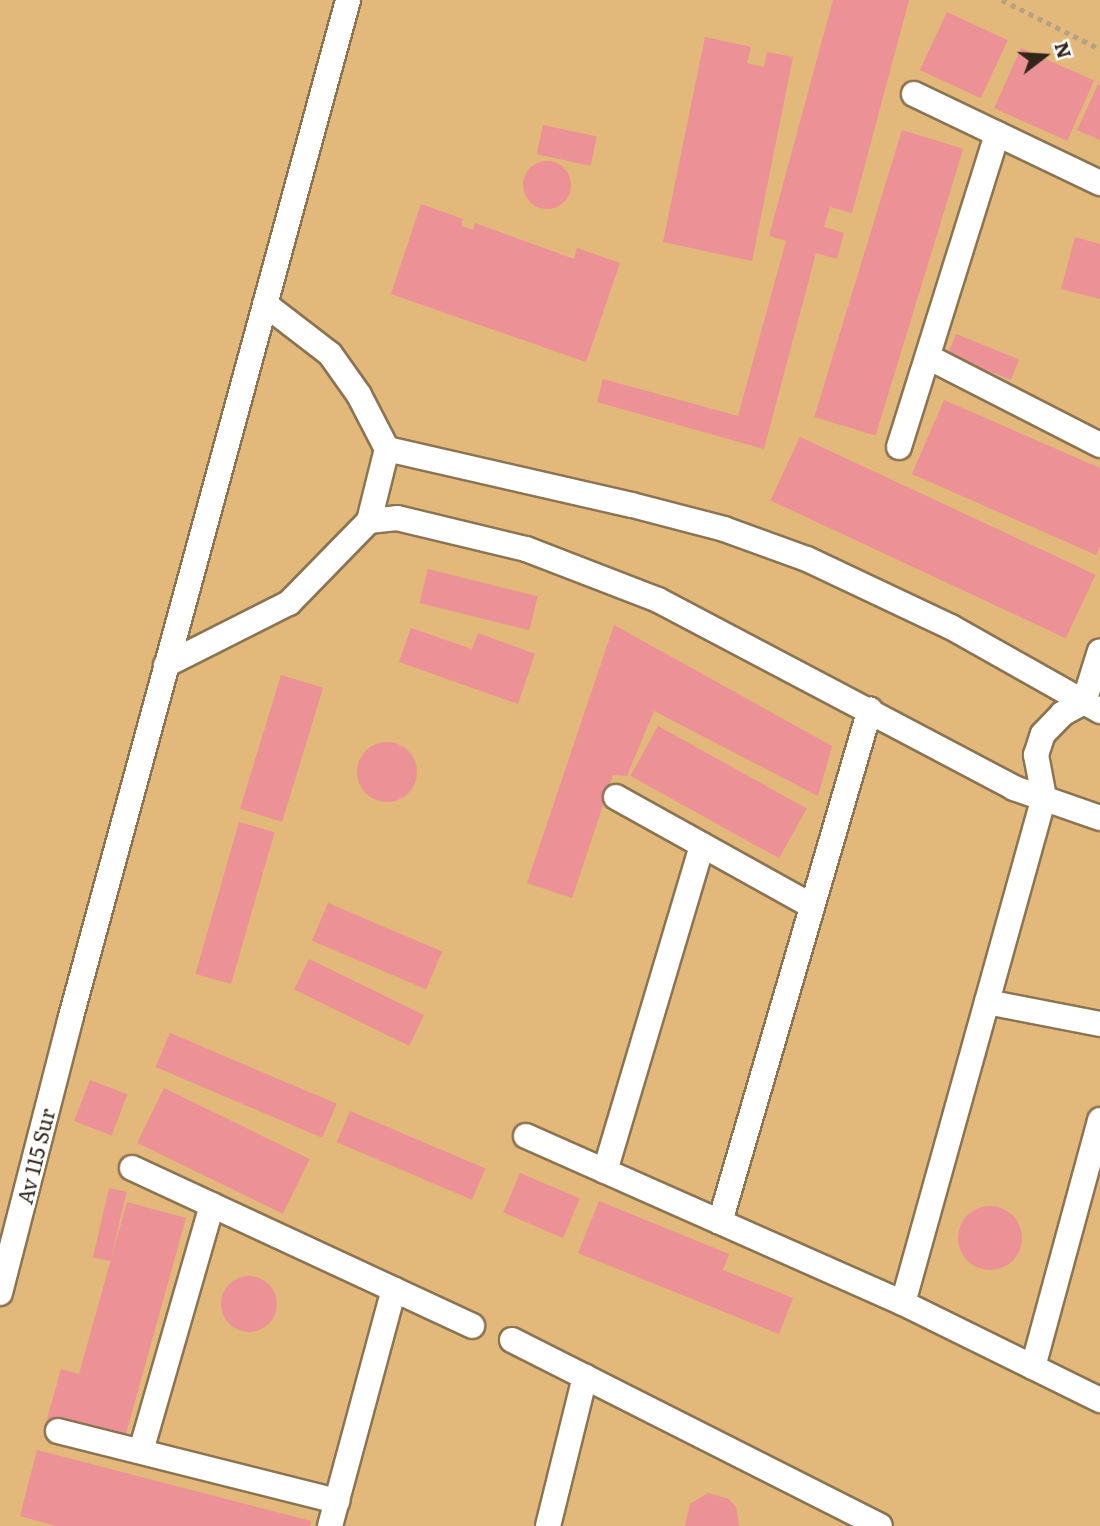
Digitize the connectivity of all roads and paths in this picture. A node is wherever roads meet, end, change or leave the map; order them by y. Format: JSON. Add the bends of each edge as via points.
{"nodes":[{"id":1,"x":348,"y":0,"type":"edge"},
{"id":2,"x":1002,"y":0,"type":"edge"},
{"id":3,"x":1100,"y":49,"type":"edge"},
{"id":4,"x":914,"y":94,"type":"dead end"},
{"id":5,"x":997,"y":134,"type":"junction"},
{"id":6,"x":1100,"y":183,"type":"edge"},
{"id":7,"x":265,"y":304,"type":"junction"},
{"id":8,"x":928,"y":358,"type":"junction"},
{"id":9,"x":1100,"y":444,"type":"edge"},
{"id":10,"x":899,"y":447,"type":"dead end"},
{"id":11,"x":387,"y":449,"type":"junction"},
{"id":12,"x":369,"y":521,"type":"junction"},
{"id":13,"x":1100,"y":651,"type":"edge"},
{"id":14,"x":166,"y":665,"type":"junction"},
{"id":15,"x":1092,"y":706,"type":"edge"},
{"id":16,"x":870,"y":709,"type":"junction"},
{"id":17,"x":616,"y":797,"type":"dead end"},
{"id":18,"x":1044,"y":797,"type":"junction"},
{"id":19,"x":1094,"y":813,"type":"edge"},
{"id":20,"x":702,"y":845,"type":"junction"},
{"id":21,"x":812,"y":906,"type":"junction"},
{"id":22,"x":987,"y":1002,"type":"junction"},
{"id":23,"x":1100,"y":1024,"type":"edge"},
{"id":24,"x":1100,"y":1120,"type":"edge"},
{"id":25,"x":526,"y":1136,"type":"dead end"},
{"id":26,"x":132,"y":1168,"type":"dead end"},
{"id":27,"x":605,"y":1171,"type":"junction"},
{"id":28,"x":212,"y":1205,"type":"junction"},
{"id":29,"x":720,"y":1222,"type":"junction"},
{"id":30,"x":394,"y":1289,"type":"junction"},
{"id":31,"x":0,"y":1293,"type":"edge"},
{"id":32,"x":903,"y":1303,"type":"junction"},
{"id":33,"x":472,"y":1326,"type":"dead end"},
{"id":34,"x":512,"y":1340,"type":"dead end"},
{"id":35,"x":1033,"y":1367,"type":"junction"},
{"id":36,"x":585,"y":1376,"type":"junction"},
{"id":37,"x":1100,"y":1400,"type":"edge"},
{"id":38,"x":58,"y":1430,"type":"dead end"},
{"id":39,"x":141,"y":1451,"type":"junction"},
{"id":40,"x":337,"y":1501,"type":"junction"},
{"id":41,"x":865,"y":1523,"type":"edge"},
{"id":42,"x":330,"y":1526,"type":"edge"},
{"id":43,"x":548,"y":1526,"type":"edge"}],
"edges":[{"from":1,"to":7,"type":"street","name":"Av 115 Sur"},
{"from":2,"to":3,"type":"path"},
{"from":4,"to":5,"type":"street"},
{"from":5,"to":6,"type":"street"},
{"from":5,"to":8,"type":"street"},
{"from":7,"to":11,"type":"street","via":[[330,354],[359,395]]},
{"from":7,"to":14,"type":"street","name":"Av 115 Sur"},
{"from":8,"to":9,"type":"street"},
{"from":8,"to":10,"type":"street"},
{"from":11,"to":12,"type":"street"},
{"from":11,"to":15,"type":"street","via":[[645,508],[807,559],[951,626]]},
{"from":12,"to":14,"type":"street","via":[[289,603]]},
{"from":12,"to":16,"type":"street","via":[[397,518],[526,549],[658,600]]},
{"from":13,"to":15,"type":"street"},
{"from":14,"to":31,"type":"street","name":"Av 115 Sur"},
{"from":15,"to":18,"type":"street","via":[[1062,714],[1042,734],[1036,755]]},
{"from":16,"to":18,"type":"street","via":[[1014,788]]},
{"from":16,"to":21,"type":"street"},
{"from":17,"to":20,"type":"street"},
{"from":18,"to":19,"type":"street"},
{"from":18,"to":22,"type":"street"},
{"from":20,"to":21,"type":"street"},
{"from":20,"to":27,"type":"street"},
{"from":21,"to":29,"type":"street"},
{"from":22,"to":23,"type":"street"},
{"from":22,"to":32,"type":"street"},
{"from":24,"to":35,"type":"street"},
{"from":25,"to":27,"type":"street"},
{"from":26,"to":28,"type":"street"},
{"from":27,"to":29,"type":"street"},
{"from":28,"to":30,"type":"street"},
{"from":28,"to":39,"type":"street"},
{"from":29,"to":32,"type":"street"},
{"from":30,"to":33,"type":"street"},
{"from":30,"to":40,"type":"street"},
{"from":32,"to":35,"type":"street"},
{"from":34,"to":36,"type":"street"},
{"from":35,"to":37,"type":"street"},
{"from":36,"to":41,"type":"street"},
{"from":36,"to":43,"type":"street"},
{"from":38,"to":39,"type":"street"},
{"from":39,"to":40,"type":"street"},
{"from":40,"to":42,"type":"street"}]}
